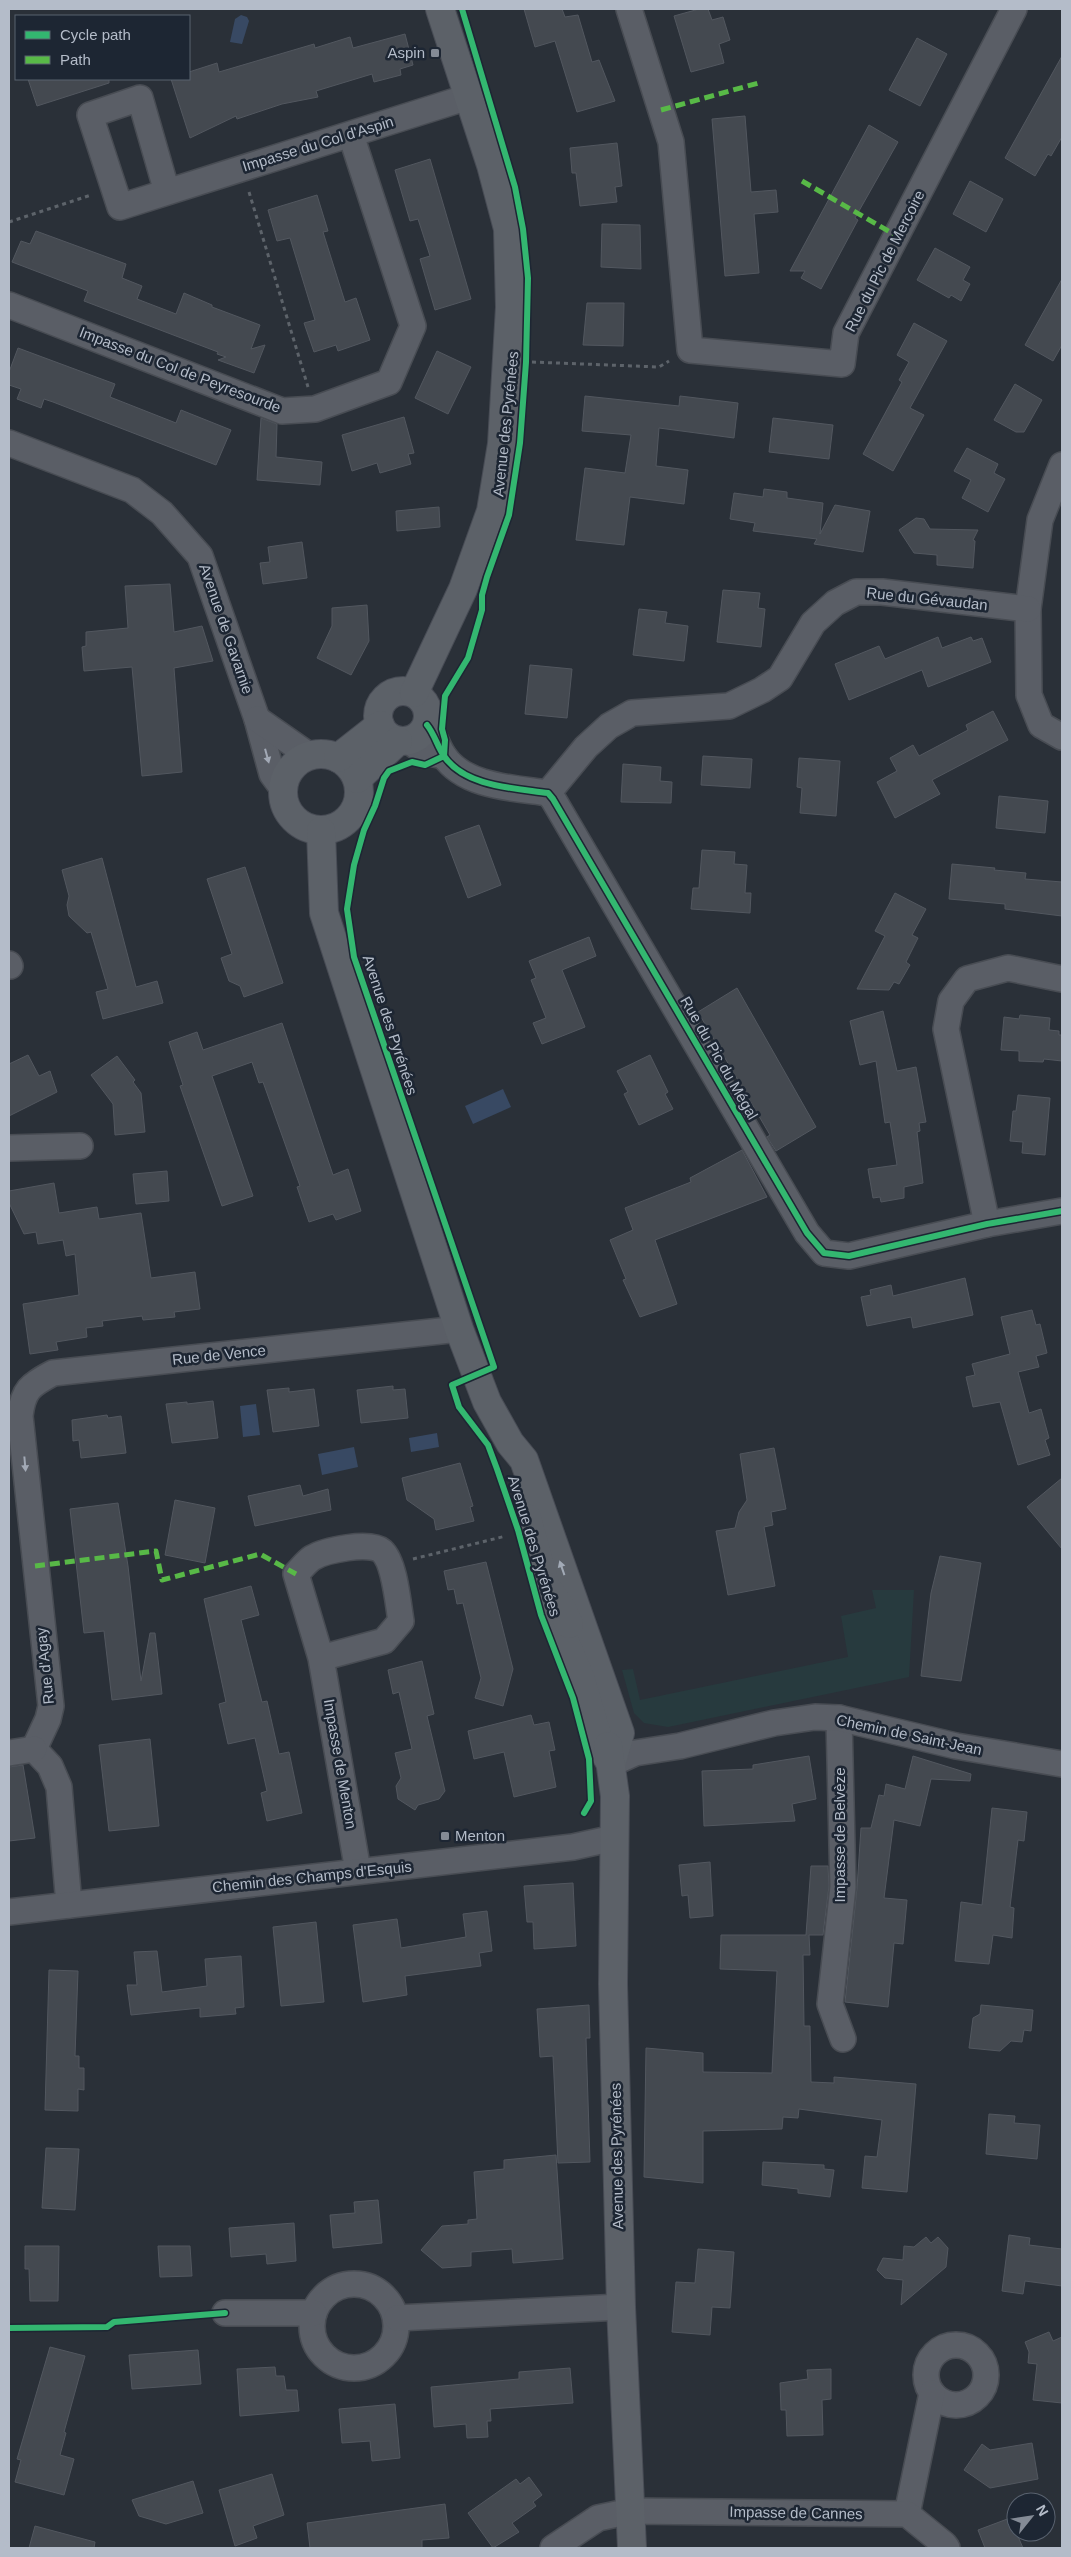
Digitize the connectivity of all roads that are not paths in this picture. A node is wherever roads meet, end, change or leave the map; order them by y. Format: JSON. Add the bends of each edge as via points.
{"nodes":[{"id":1,"x":440,"y":9,"type":"edge"},
{"id":2,"x":629,"y":9,"type":"edge"},
{"id":3,"x":1014,"y":9,"type":"edge"},
{"id":4,"x":468,"y":96,"type":"junction"},
{"id":5,"x":351,"y":135,"type":"junction"},
{"id":6,"x":167,"y":192,"type":"junction"},
{"id":7,"x":9,"y":304,"type":"edge"},
{"id":8,"x":9,"y":443,"type":"edge"},
{"id":9,"x":1062,"y":465,"type":"edge"},
{"id":10,"x":1028,"y":609,"type":"junction"},
{"id":11,"x":414,"y":693,"type":"junction"},
{"id":12,"x":257,"y":719,"type":"junction"},
{"id":13,"x":403,"y":733,"type":"junction"},
{"id":14,"x":1062,"y":737,"type":"edge"},
{"id":15,"x":310,"y":756,"type":"junction"},
{"id":16,"x":338,"y":758,"type":"junction"},
{"id":17,"x":357,"y":779,"type":"junction"},
{"id":18,"x":283,"y":790,"type":"junction"},
{"id":19,"x":548,"y":793,"type":"junction"},
{"id":20,"x":321,"y":831,"type":"junction"},
{"id":21,"x":1062,"y":979,"type":"edge"},
{"id":22,"x":80,"y":1146,"type":"dead end"},
{"id":23,"x":9,"y":1148,"type":"edge"},
{"id":24,"x":1062,"y":1211,"type":"edge"},
{"id":25,"x":987,"y":1224,"type":"junction"},
{"id":26,"x":460,"y":1329,"type":"junction"},
{"id":27,"x":15,"y":1410,"type":"edge"},
{"id":28,"x":510,"y":1443,"type":"junction"},
{"id":29,"x":546,"y":1586,"type":"junction"},
{"id":30,"x":321,"y":1658,"type":"junction"},
{"id":31,"x":588,"y":1658,"type":"junction"},
{"id":32,"x":839,"y":1718,"type":"junction"},
{"id":33,"x":34,"y":1749,"type":"junction"},
{"id":34,"x":9,"y":1752,"type":"edge"},
{"id":35,"x":611,"y":1764,"type":"junction"},
{"id":36,"x":1062,"y":1764,"type":"edge"},
{"id":37,"x":614,"y":1838,"type":"junction"},
{"id":38,"x":358,"y":1871,"type":"junction"},
{"id":39,"x":69,"y":1905,"type":"junction"},
{"id":40,"x":9,"y":1912,"type":"edge"},
{"id":41,"x":843,"y":2039,"type":"dead end"},
{"id":42,"x":621,"y":2307,"type":"junction"},
{"id":43,"x":226,"y":2313,"type":"dead end"},
{"id":44,"x":314,"y":2313,"type":"junction"},
{"id":45,"x":397,"y":2318,"type":"junction"},
{"id":46,"x":932,"y":2393,"type":"dead end"},
{"id":47,"x":631,"y":2510,"type":"junction"},
{"id":48,"x":907,"y":2514,"type":"junction"},
{"id":49,"x":553,"y":2548,"type":"edge"},
{"id":50,"x":632,"y":2548,"type":"edge"},
{"id":51,"x":947,"y":2548,"type":"edge"}],
"edges":[{"from":1,"to":4,"type":"main road","name":"Avenue des Pyrénées"},
{"from":2,"to":3,"type":"street","name":"Rue du Pic de Mercoire","via":[[671,142],[690,350],[842,364],[846,333]]},
{"from":4,"to":5,"type":"street","name":"Impasse du Col d'Aspin"},
{"from":4,"to":11,"type":"main road","name":"Avenue des Pyrénées","via":[[508,229],[510,307],[502,444],[491,511],[477,552]]},
{"from":5,"to":6,"type":"street","name":"Impasse du Col d'Aspin"},
{"from":5,"to":7,"type":"street","name":"Impasse du Col de Peyresourde","via":[[413,326],[389,382],[315,409],[282,411]]},
{"from":6,"to":6,"type":"street","name":"Impasse du Col d'Aspin","via":[[120,208],[90,115],[140,98]]},
{"from":8,"to":12,"type":"street","name":"Avenue de Gavarnie","via":[[132,490],[162,512],[200,556]]},
{"from":9,"to":10,"type":"street","via":[[1040,520]]},
{"from":10,"to":14,"type":"street","via":[[1029,695],[1041,725]]},
{"from":10,"to":19,"type":"street","name":"Rue du Gévaudan","via":[[882,592],[856,592],[835,603],[813,623],[780,678],[762,690],[729,706],[632,713],[609,726],[586,747]]},
{"from":11,"to":13,"type":"main road","via":[[425,703],[429,718]]},
{"from":11,"to":13,"type":"main road","via":[[402,691],[386,698],[378,714]]},
{"from":12,"to":15,"type":"street"},
{"from":12,"to":18,"type":"street","name":"Avenue de Gavarnie","one_way":true,"via":[[272,774]]},
{"from":13,"to":16,"type":"main road"},
{"from":13,"to":17,"type":"main road"},
{"from":13,"to":19,"type":"street","via":[[424,752],[444,756],[460,771],[487,783]]},
{"from":15,"to":16,"type":"main road","via":[[324,754]]},
{"from":15,"to":18,"type":"main road","via":[[292,768]]},
{"from":16,"to":17,"type":"main road","via":[[347,764]]},
{"from":17,"to":20,"type":"main road","via":[[360,795],[355,811],[344,823]]},
{"from":18,"to":20,"type":"main road","via":[[285,805],[293,818],[306,827]]},
{"from":19,"to":25,"type":"street","name":"Rue du Pic du Mégal","via":[[807,1233],[824,1253],[849,1256]]},
{"from":20,"to":26,"type":"main road","name":"Avenue des Pyrénées","via":[[324,913]]},
{"from":21,"to":25,"type":"street","via":[[1008,968],[966,979],[951,1001],[946,1029]]},
{"from":22,"to":23,"type":"street"},
{"from":24,"to":25,"type":"street","name":"Rue du Pic du Mégal"},
{"from":26,"to":27,"type":"street","name":"Rue de Vence","via":[[52,1374],[34,1383]]},
{"from":26,"to":28,"type":"main road","name":"Avenue des Pyrénées","via":[[487,1402]]},
{"from":27,"to":33,"type":"street","name":"Rue d'Agay","one_way":true,"via":[[51,1706]]},
{"from":28,"to":29,"type":"main road","name":"Avenue des Pyrénées","via":[[512,1464]]},
{"from":31,"to":28,"type":"main road","name":"Avenue des Pyrénées","one_way":true,"via":[[524,1460]]},
{"from":29,"to":31,"type":"main road","name":"Avenue des Pyrénées"},
{"from":29,"to":35,"type":"main road","name":"Avenue des Pyrénées","via":[[554,1616],[580,1677],[600,1745]]},
{"from":30,"to":30,"type":"street","name":"Impasse de Menton","via":[[296,1574],[312,1558],[337,1550],[370,1546],[382,1551],[390,1565],[401,1621],[384,1641]]},
{"from":30,"to":38,"type":"street","name":"Impasse de Menton"},
{"from":31,"to":35,"type":"main road","name":"Avenue des Pyrénées"},
{"from":32,"to":35,"type":"street","name":"Chemin de Saint-Jean","via":[[815,1717],[774,1723],[691,1744],[635,1753]]},
{"from":32,"to":36,"type":"street","name":"Chemin de Saint-Jean","via":[[956,1746]]},
{"from":32,"to":41,"type":"street","name":"Impasse de Belvèze","via":[[843,1887],[830,2004]]},
{"from":33,"to":34,"type":"street"},
{"from":33,"to":39,"type":"street","via":[[50,1766],[59,1787]]},
{"from":35,"to":37,"type":"main road","name":"Avenue des Pyrénées","via":[[615,1796]]},
{"from":37,"to":38,"type":"street","name":"Chemin des Champs d'Esquis","via":[[573,1847]]},
{"from":37,"to":42,"type":"main road","name":"Avenue des Pyrénées","via":[[612,1984]]},
{"from":38,"to":39,"type":"street","name":"Chemin des Champs d'Esquis"},
{"from":39,"to":40,"type":"street","name":"Chemin des Champs d'Esquis"},
{"from":42,"to":45,"type":"street"},
{"from":42,"to":47,"type":"main road","name":"Avenue des Pyrénées"},
{"from":43,"to":44,"type":"street"},
{"from":44,"to":45,"type":"street","via":[[325,2296],[337,2288],[359,2284],[380,2293]]},
{"from":44,"to":45,"type":"street","via":[[312,2328],[316,2345],[334,2364],[348,2368],[371,2365],[383,2357],[395,2337]]},
{"from":46,"to":48,"type":"street"},
{"from":47,"to":48,"type":"street","name":"Impasse de Cannes"},
{"from":47,"to":49,"type":"street","name":"Impasse de Cannes","via":[[598,2518]]},
{"from":47,"to":50,"type":"main road","name":"Avenue des Pyrénées"},
{"from":48,"to":51,"type":"street"}]}
